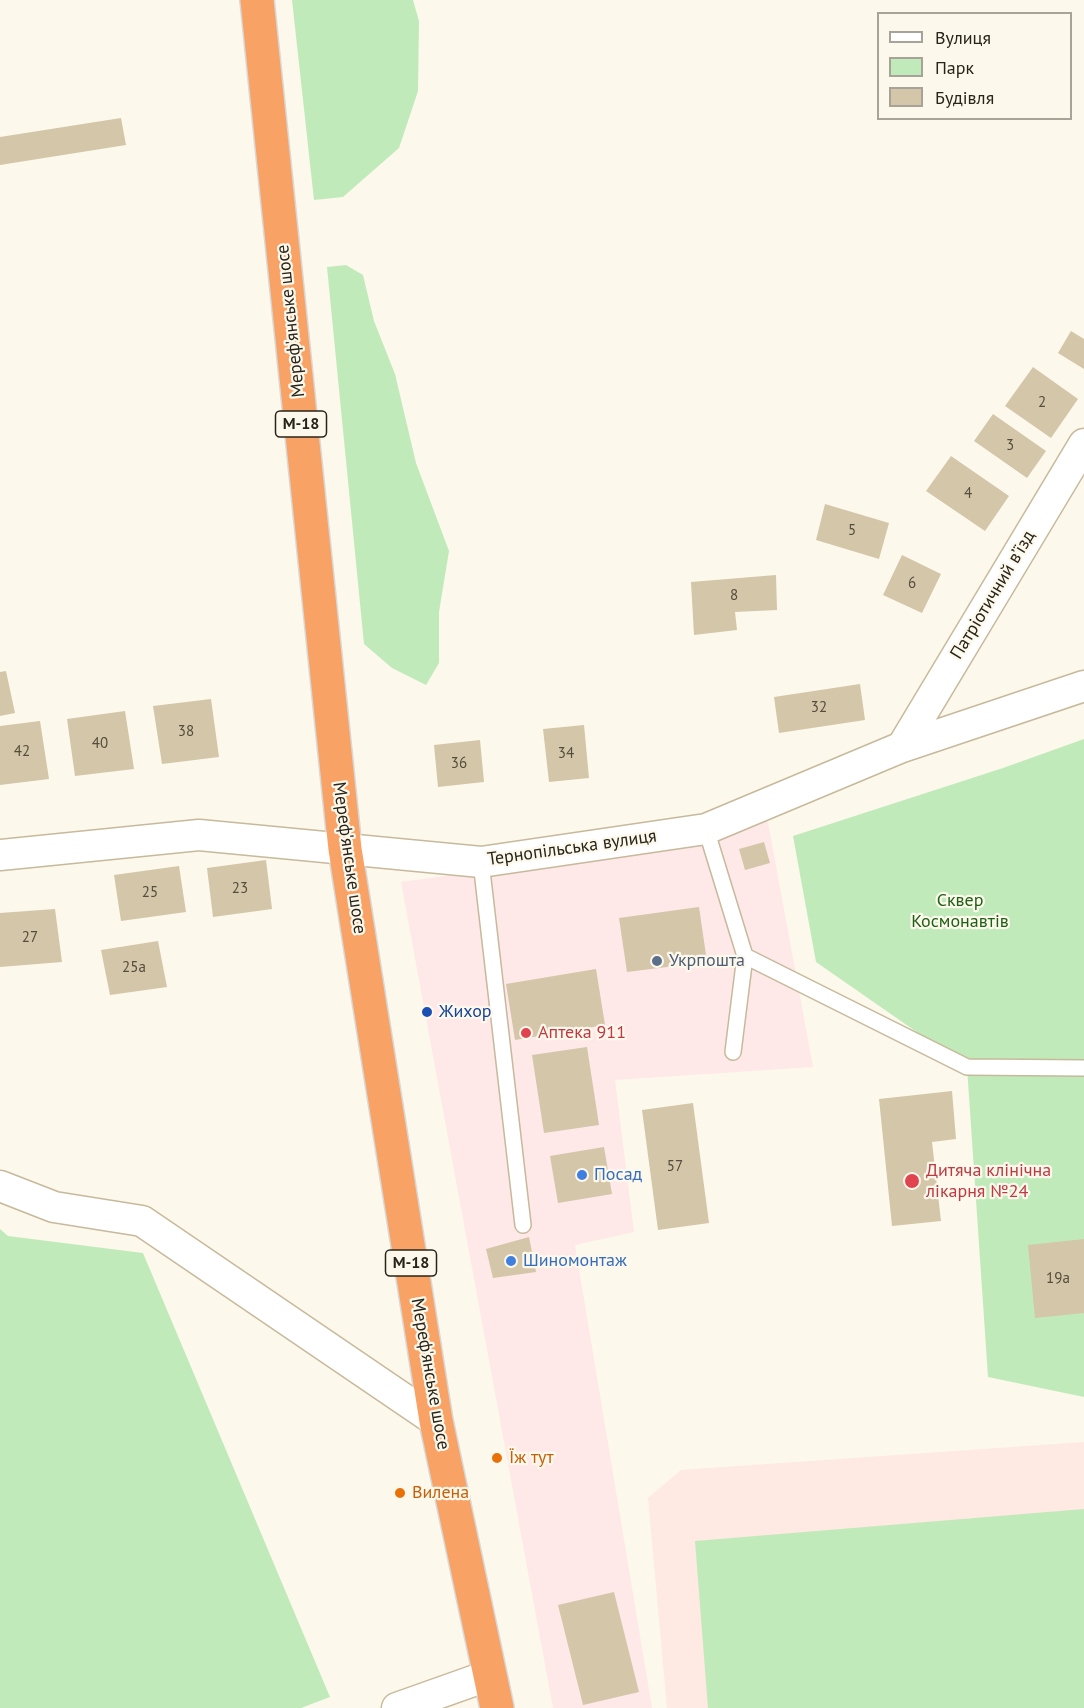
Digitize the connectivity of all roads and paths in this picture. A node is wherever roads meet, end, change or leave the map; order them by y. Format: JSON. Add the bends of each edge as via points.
{"nodes":[{"id":1,"x":257,"y":0,"type":"edge"},
{"id":2,"x":1084,"y":444,"type":"edge"},
{"id":3,"x":1084,"y":686,"type":"edge"},
{"id":4,"x":902,"y":747,"type":"junction"},
{"id":5,"x":706,"y":829,"type":"junction"},
{"id":6,"x":345,"y":849,"type":"junction"},
{"id":7,"x":0,"y":855,"type":"edge"},
{"id":8,"x":481,"y":862,"type":"junction"},
{"id":9,"x":745,"y":956,"type":"junction"},
{"id":10,"x":732,"y":1052,"type":"dead end"},
{"id":11,"x":1084,"y":1068,"type":"edge"},
{"id":12,"x":0,"y":1186,"type":"edge"},
{"id":13,"x":523,"y":1225,"type":"dead end"},
{"id":14,"x":436,"y":1421,"type":"junction"},
{"id":15,"x":490,"y":1675,"type":"junction"},
{"id":16,"x":397,"y":1708,"type":"edge"},
{"id":17,"x":497,"y":1708,"type":"edge"}],
"edges":[{"from":1,"to":6,"type":"highway","name":"Мереф'янське шосе","number":"М-18"},
{"from":2,"to":4,"type":"street","name":"Патріотичний в’їзд"},
{"from":3,"to":4,"type":"street","name":"Тернопільська вулиця"},
{"from":4,"to":5,"type":"street","name":"Тернопільська вулиця"},
{"from":5,"to":8,"type":"street","name":"Тернопільська вулиця"},
{"from":5,"to":9,"type":"lane"},
{"from":6,"to":7,"type":"street","name":"Тернопільська вулиця","via":[[199,835]]},
{"from":6,"to":8,"type":"street","name":"Тернопільська вулиця"},
{"from":6,"to":14,"type":"highway","name":"Мереф'янське шосе","number":"М-18"},
{"from":8,"to":13,"type":"lane"},
{"from":9,"to":10,"type":"lane"},
{"from":9,"to":11,"type":"lane","via":[[967,1067]]},
{"from":12,"to":14,"type":"street","via":[[54,1207],[142,1221]]},
{"from":14,"to":15,"type":"highway","name":"Мереф'янське шосе","number":"М-18"},
{"from":15,"to":16,"type":"street"},
{"from":15,"to":17,"type":"highway","name":"Мереф'янське шосе","number":"М-18"}]}
